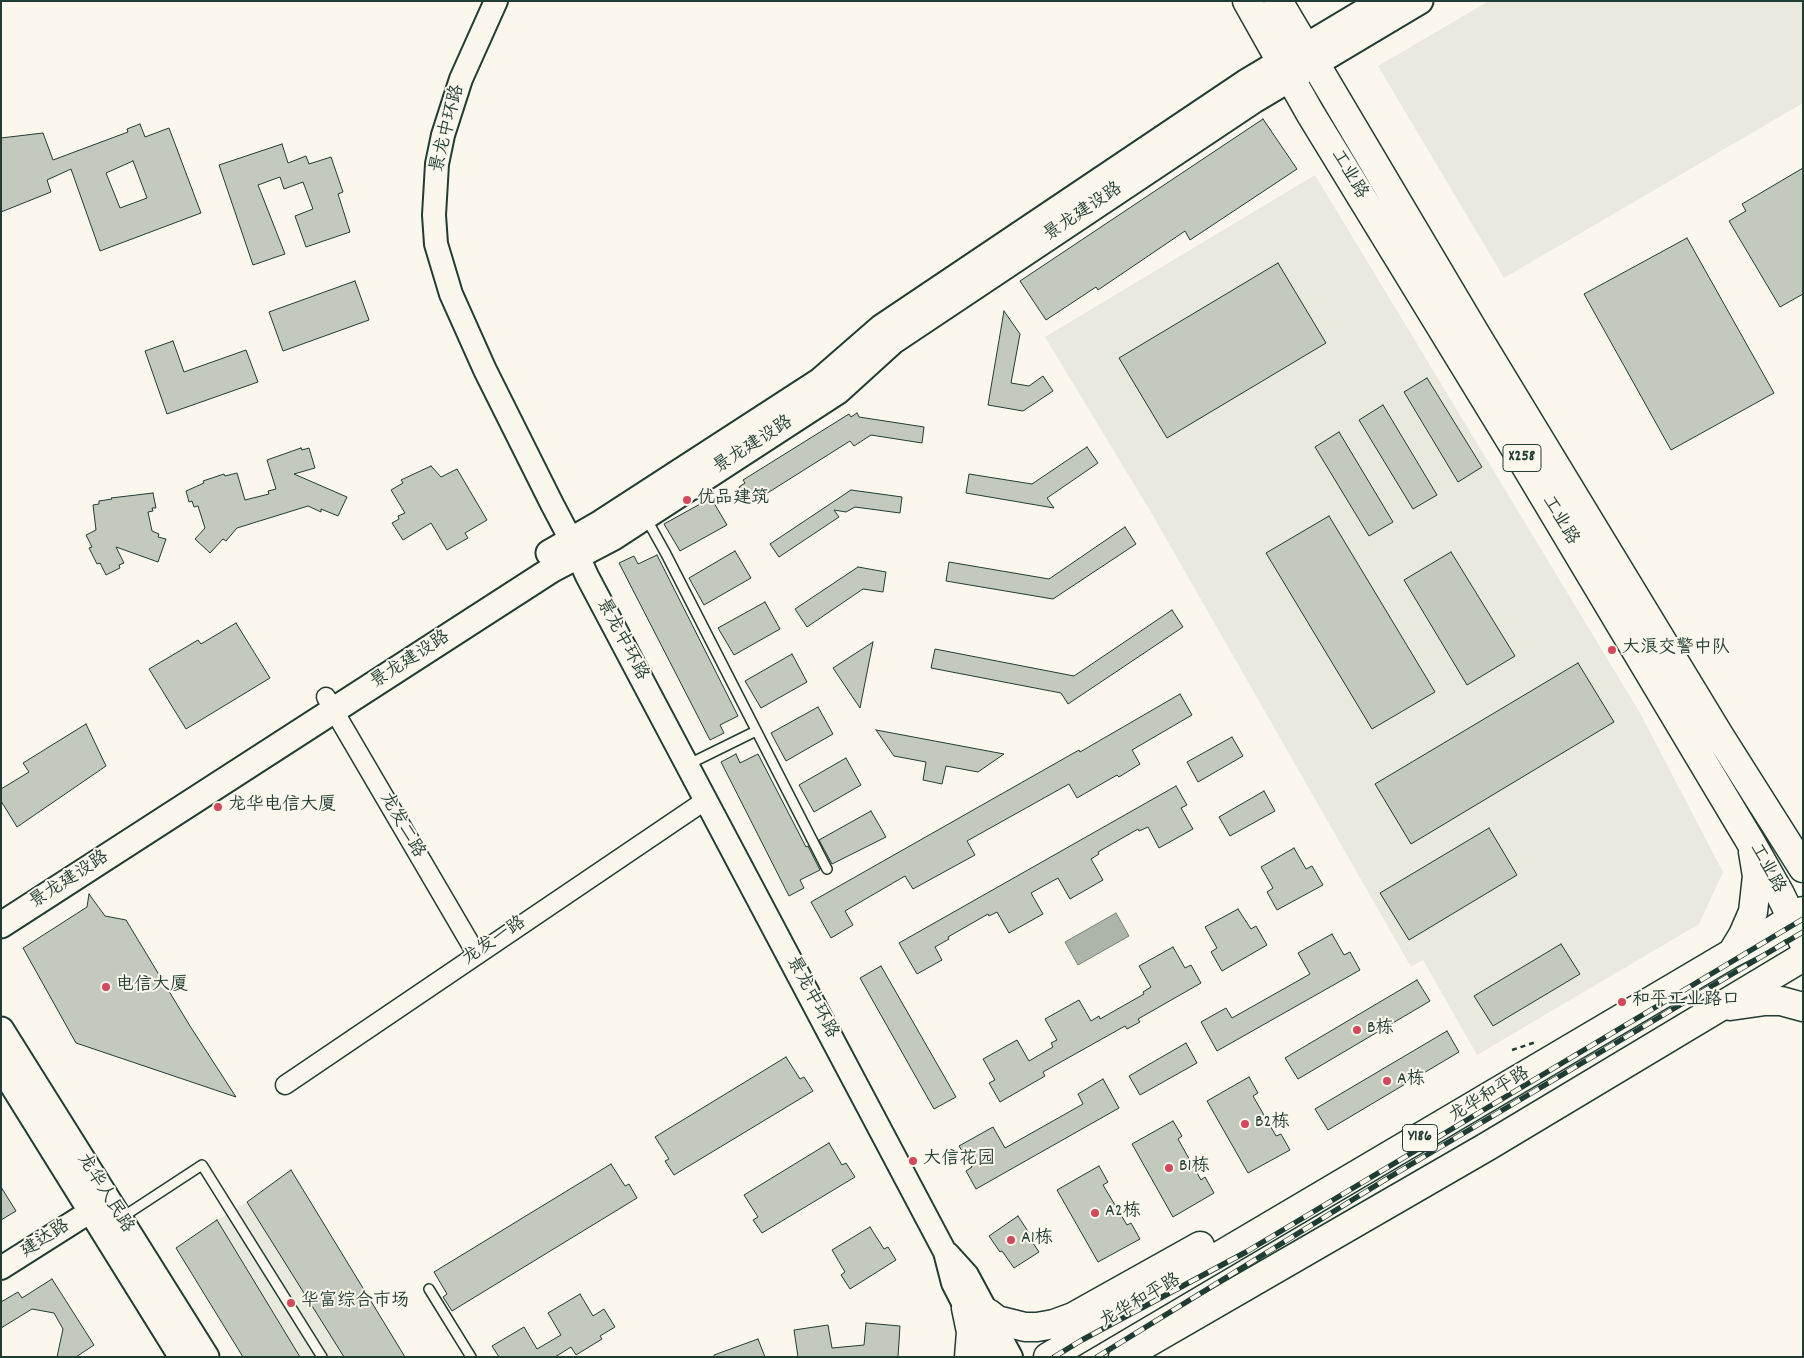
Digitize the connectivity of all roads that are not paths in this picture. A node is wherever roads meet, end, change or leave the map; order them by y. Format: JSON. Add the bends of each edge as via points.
{"nodes":[{"id":1,"x":496,"y":1,"type":"edge"},
{"id":2,"x":1246,"y":1,"type":"edge"},
{"id":3,"x":1278,"y":1,"type":"edge"},
{"id":4,"x":1382,"y":1,"type":"edge"},
{"id":5,"x":1420,"y":1,"type":"edge"},
{"id":6,"x":1310,"y":55,"type":"junction"},
{"id":7,"x":1286,"y":69,"type":"junction"},
{"id":8,"x":645,"y":517,"type":"junction"},
{"id":9,"x":575,"y":548,"type":"junction"},
{"id":10,"x":330,"y":704,"type":"junction"},
{"id":11,"x":756,"y":731,"type":"junction"},
{"id":12,"x":687,"y":765,"type":"junction"},
{"id":13,"x":706,"y":800,"type":"junction"},
{"id":14,"x":1781,"y":833,"type":"junction"},
{"id":15,"x":1750,"y":841,"type":"junction"},
{"id":16,"x":1803,"y":850,"type":"edge"},
{"id":17,"x":1803,"y":868,"type":"edge"},
{"id":18,"x":827,"y":869,"type":"dead end"},
{"id":19,"x":1,"y":909,"type":"edge"},
{"id":20,"x":1799,"y":923,"type":"edge"},
{"id":21,"x":1,"y":925,"type":"edge"},
{"id":22,"x":1732,"y":953,"type":"junction"},
{"id":23,"x":477,"y":955,"type":"junction"},
{"id":24,"x":1803,"y":957,"type":"edge"},
{"id":25,"x":1803,"y":1007,"type":"edge"},
{"id":26,"x":1714,"y":1010,"type":"junction"},
{"id":27,"x":1,"y":1030,"type":"edge"},
{"id":28,"x":1,"y":1066,"type":"edge"},
{"id":29,"x":285,"y":1085,"type":"dead end"},
{"id":30,"x":1401,"y":1149,"type":"junction"},
{"id":31,"x":91,"y":1211,"type":"junction"},
{"id":32,"x":120,"y":1219,"type":"junction"},
{"id":33,"x":1,"y":1268,"type":"edge"},
{"id":34,"x":429,"y":1289,"type":"dead end"},
{"id":35,"x":977,"y":1311,"type":"junction"},
{"id":36,"x":182,"y":1357,"type":"edge"},
{"id":37,"x":206,"y":1357,"type":"edge"},
{"id":38,"x":322,"y":1357,"type":"edge"},
{"id":39,"x":471,"y":1357,"type":"edge"},
{"id":40,"x":970,"y":1357,"type":"edge"},
{"id":41,"x":991,"y":1357,"type":"edge"},
{"id":42,"x":1010,"y":1357,"type":"edge"},
{"id":43,"x":1048,"y":1357,"type":"edge"},
{"id":44,"x":1123,"y":1357,"type":"edge"}],
"edges":[{"from":1,"to":9,"type":"street","name":"景龙中环路","via":[[461,78],[443,135],[435,192],[436,244],[451,294]]},
{"from":2,"to":7,"type":"main road","name":"工业路","number":"X258"},
{"from":3,"to":6,"type":"main road","name":"工业路","number":"X258"},
{"from":4,"to":6,"type":"main road","name":"景龙建设路"},
{"from":5,"to":6,"type":"main road","name":"景龙建设路"},
{"from":6,"to":7,"type":"main road","name":"景龙建设路"},
{"from":6,"to":14,"type":"main road","name":"工业路","number":"X258"},
{"from":7,"to":8,"type":"main road","name":"景龙建设路","via":[[1254,100],[893,341],[838,391]]},
{"from":7,"to":9,"type":"main road","name":"景龙建设路","via":[[1228,94],[882,327],[820,381],[601,523]]},
{"from":7,"to":15,"type":"main road","name":"工业路","number":"X258"},
{"from":8,"to":9,"type":"main road","name":"景龙建设路","via":[[612,538]]},
{"from":8,"to":11,"type":"lane"},
{"from":9,"to":10,"type":"main road","name":"景龙建设路","via":[[541,557]]},
{"from":9,"to":12,"type":"street","name":"景龙中环路"},
{"from":10,"to":19,"type":"main road","name":"景龙建设路"},
{"from":10,"to":21,"type":"main road","name":"景龙建设路"},
{"from":10,"to":23,"type":"street","name":"龙发二路"},
{"from":11,"to":12,"type":"lane"},
{"from":11,"to":18,"type":"lane"},
{"from":12,"to":13,"type":"street","name":"景龙中环路"},
{"from":13,"to":23,"type":"street","name":"龙发一路"},
{"from":13,"to":35,"type":"street","name":"景龙中环路","via":[[945,1252],[968,1275]]},
{"from":14,"to":16,"type":"main road"},
{"from":14,"to":17,"type":"main road","name":"工业路","number":"X258"},
{"from":15,"to":20,"type":"main road","name":"工业路","number":"X258"},
{"from":15,"to":22,"type":"main road","via":[[1755,857],[1756,896],[1750,921]]},
{"from":20,"to":22,"type":"main road","name":"龙华和平路","number":"Y186"},
{"from":22,"to":30,"type":"main road","name":"龙华和平路","number":"Y186"},
{"from":23,"to":29,"type":"street","name":"龙发一路"},
{"from":24,"to":26,"type":"main road","number":"Y186"},
{"from":25,"to":26,"type":"main road","via":[[1765,1000]]},
{"from":26,"to":44,"type":"main road","number":"Y186","via":[[1488,1146]]},
{"from":27,"to":32,"type":"main road","name":"龙华人民路"},
{"from":28,"to":31,"type":"main road","name":"龙华人民路"},
{"from":30,"to":35,"type":"main road","via":[[1313,1184],[1060,1322],[1025,1327]]},
{"from":30,"to":43,"type":"main road","name":"龙华和平路","number":"Y186"},
{"from":31,"to":33,"type":"street","name":"建达路"},
{"from":31,"to":36,"type":"main road","name":"龙华人民路"},
{"from":32,"to":37,"type":"main road","name":"龙华人民路"},
{"from":32,"to":38,"type":"lane","via":[[202,1165]]},
{"from":34,"to":39,"type":"lane"},
{"from":35,"to":40,"type":"main road","via":[[971,1332]]},
{"from":35,"to":41,"type":"street","name":"景龙中环路"},
{"from":35,"to":42,"type":"street","name":"景龙中环路"}]}
